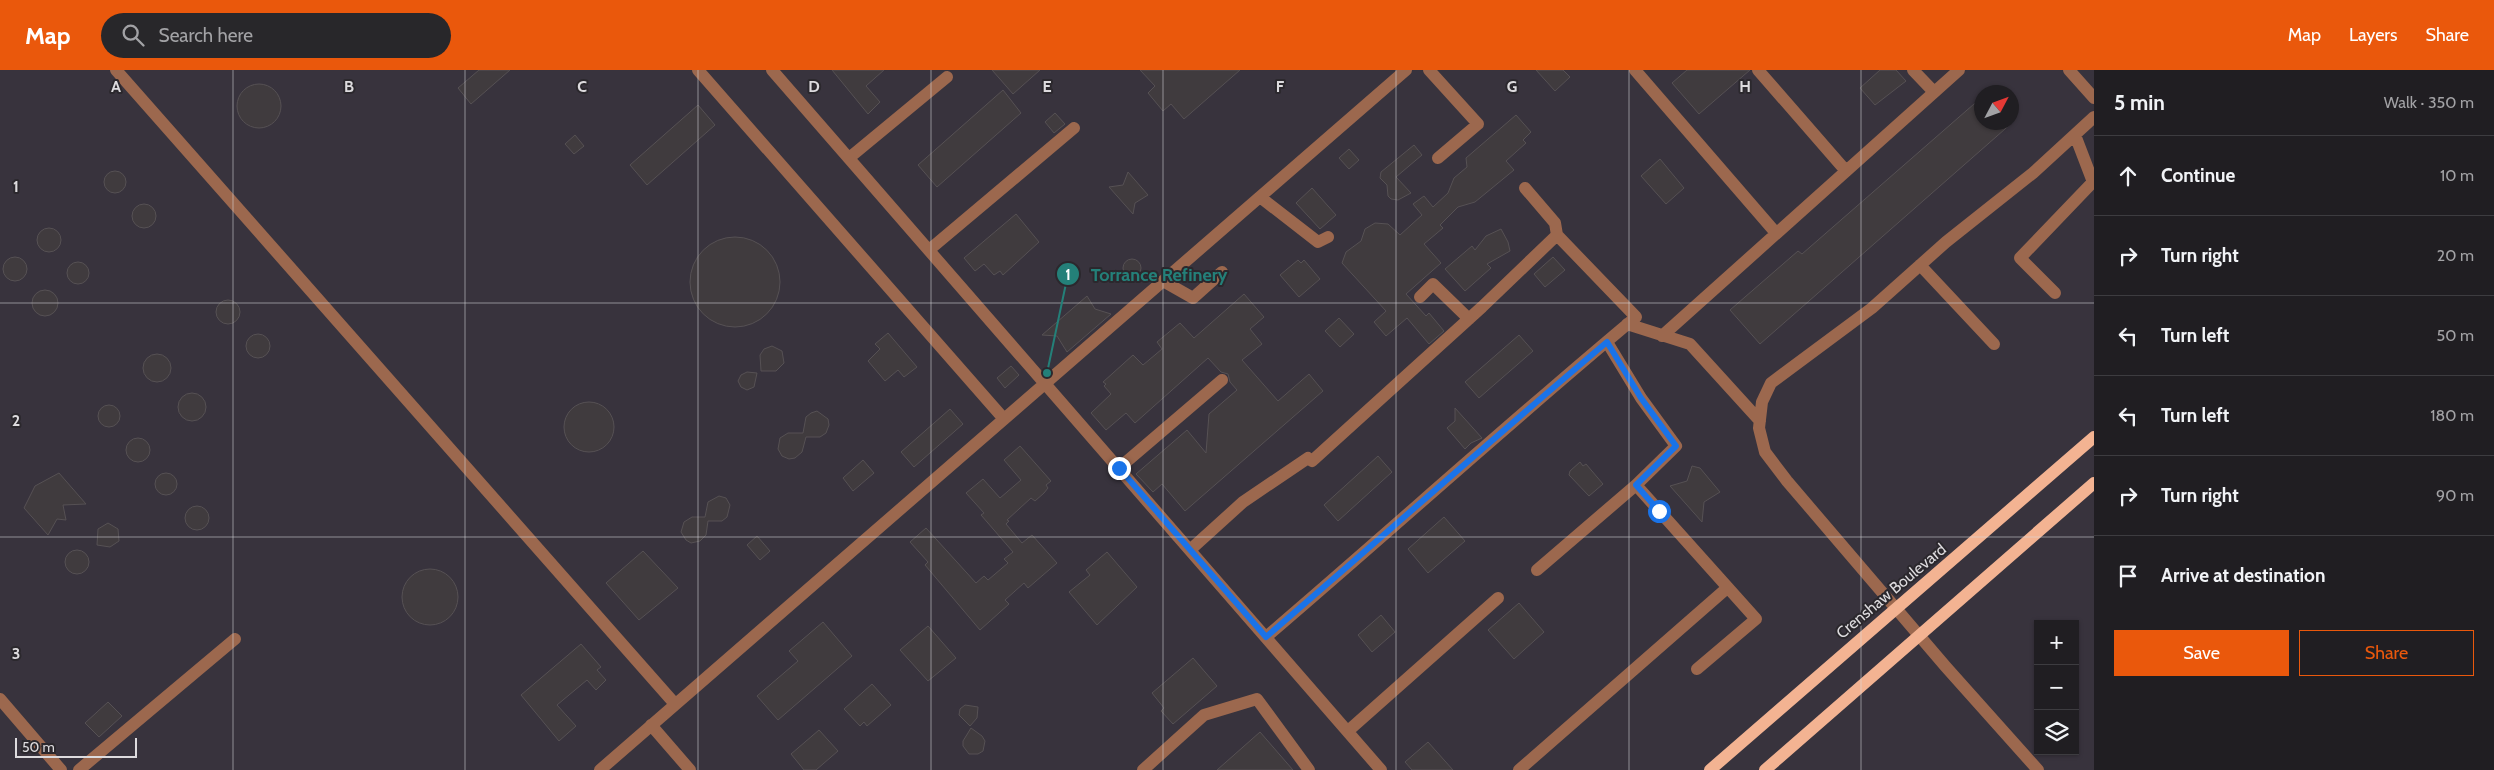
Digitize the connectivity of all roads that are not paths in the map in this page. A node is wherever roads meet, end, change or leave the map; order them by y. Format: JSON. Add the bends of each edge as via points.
{"nodes":[{"id":1,"x":116,"y":70,"type":"edge"},
{"id":2,"x":698,"y":70,"type":"edge"},
{"id":3,"x":772,"y":70,"type":"edge"},
{"id":4,"x":1406,"y":70,"type":"edge"},
{"id":5,"x":1429,"y":70,"type":"edge"},
{"id":6,"x":1634,"y":70,"type":"edge"},
{"id":7,"x":1758,"y":70,"type":"edge"},
{"id":8,"x":1913,"y":70,"type":"edge"},
{"id":9,"x":1959,"y":70,"type":"edge"},
{"id":10,"x":2070,"y":70,"type":"edge"},
{"id":11,"x":947,"y":78,"type":"dead end"},
{"id":12,"x":1934,"y":92,"type":"junction"},
{"id":13,"x":2094,"y":98,"type":"edge"},
{"id":14,"x":2094,"y":117,"type":"edge"},
{"id":15,"x":1074,"y":128,"type":"dead end"},
{"id":16,"x":2075,"y":135,"type":"junction"},
{"id":17,"x":848,"y":158,"type":"junction"},
{"id":18,"x":1438,"y":158,"type":"dead end"},
{"id":19,"x":1846,"y":171,"type":"junction"},
{"id":20,"x":1525,"y":188,"type":"dead end"},
{"id":21,"x":1260,"y":197,"type":"junction"},
{"id":22,"x":1776,"y":233,"type":"junction"},
{"id":23,"x":1557,"y":235,"type":"junction"},
{"id":24,"x":1328,"y":237,"type":"dead end"},
{"id":25,"x":929,"y":250,"type":"junction"},
{"id":26,"x":1920,"y":265,"type":"junction"},
{"id":27,"x":1222,"y":272,"type":"dead end"},
{"id":28,"x":1163,"y":281,"type":"junction"},
{"id":29,"x":2055,"y":293,"type":"dead end"},
{"id":30,"x":1420,"y":297,"type":"dead end"},
{"id":31,"x":1469,"y":319,"type":"junction"},
{"id":32,"x":1627,"y":324,"type":"junction"},
{"id":33,"x":1662,"y":336,"type":"junction"},
{"id":34,"x":1607,"y":342,"type":"junction"},
{"id":35,"x":1994,"y":344,"type":"dead end"},
{"id":36,"x":1222,"y":380,"type":"dead end"},
{"id":37,"x":1045,"y":383,"type":"junction"},
{"id":38,"x":1004,"y":419,"type":"junction"},
{"id":39,"x":1760,"y":421,"type":"junction"},
{"id":40,"x":2094,"y":438,"type":"edge"},
{"id":41,"x":1119,"y":468,"type":"junction"},
{"id":42,"x":2094,"y":483,"type":"edge"},
{"id":43,"x":1636,"y":485,"type":"junction"},
{"id":44,"x":1190,"y":550,"type":"junction"},
{"id":45,"x":1537,"y":570,"type":"dead end"},
{"id":46,"x":1726,"y":589,"type":"junction"},
{"id":47,"x":1498,"y":598,"type":"dead end"},
{"id":48,"x":1266,"y":637,"type":"junction"},
{"id":49,"x":235,"y":639,"type":"dead end"},
{"id":50,"x":1697,"y":669,"type":"dead end"},
{"id":51,"x":0,"y":699,"type":"edge"},
{"id":52,"x":675,"y":704,"type":"junction"},
{"id":53,"x":652,"y":725,"type":"junction"},
{"id":54,"x":1348,"y":732,"type":"junction"},
{"id":55,"x":606,"y":768,"type":"edge"},
{"id":56,"x":62,"y":770,"type":"edge"},
{"id":57,"x":79,"y":770,"type":"edge"},
{"id":58,"x":690,"y":770,"type":"edge"},
{"id":59,"x":1142,"y":770,"type":"edge"},
{"id":60,"x":1309,"y":770,"type":"edge"},
{"id":61,"x":1381,"y":770,"type":"edge"},
{"id":62,"x":1519,"y":770,"type":"edge"},
{"id":63,"x":1710,"y":770,"type":"edge"},
{"id":64,"x":1765,"y":770,"type":"edge"},
{"id":65,"x":2038,"y":770,"type":"edge"}],
"edges":[{"from":1,"to":52,"type":"lane"},
{"from":2,"to":38,"type":"lane"},
{"from":3,"to":17,"type":"lane"},
{"from":4,"to":21,"type":"lane"},
{"from":5,"to":18,"type":"lane","via":[[1478,124]]},
{"from":6,"to":22,"type":"lane"},
{"from":7,"to":19,"type":"lane"},
{"from":8,"to":12,"type":"lane"},
{"from":9,"to":12,"type":"lane"},
{"from":10,"to":13,"type":"lane"},
{"from":11,"to":17,"type":"lane"},
{"from":12,"to":19,"type":"lane"},
{"from":14,"to":16,"type":"lane"},
{"from":15,"to":25,"type":"lane"},
{"from":16,"to":26,"type":"lane"},
{"from":16,"to":29,"type":"lane","via":[[2093,182],[2020,258]]},
{"from":17,"to":25,"type":"lane"},
{"from":19,"to":22,"type":"lane"},
{"from":20,"to":23,"type":"lane","via":[[1555,223]]},
{"from":21,"to":24,"type":"lane","via":[[1318,242]]},
{"from":21,"to":28,"type":"lane"},
{"from":22,"to":33,"type":"lane"},
{"from":23,"to":31,"type":"lane"},
{"from":23,"to":32,"type":"lane","via":[[1636,317]]},
{"from":25,"to":37,"type":"lane"},
{"from":26,"to":35,"type":"lane"},
{"from":26,"to":39,"type":"lane","via":[[1872,308],[1772,383],[1762,402]]},
{"from":27,"to":28,"type":"lane","via":[[1193,298]]},
{"from":28,"to":37,"type":"lane"},
{"from":30,"to":31,"type":"lane","via":[[1433,284]]},
{"from":31,"to":44,"type":"lane","via":[[1312,461],[1308,458],[1243,502]]},
{"from":32,"to":33,"type":"lane"},
{"from":32,"to":34,"type":"lane"},
{"from":33,"to":39,"type":"lane","via":[[1690,344]]},
{"from":34,"to":43,"type":"lane","via":[[1641,398],[1676,446]]},
{"from":34,"to":48,"type":"lane"},
{"from":36,"to":41,"type":"lane"},
{"from":37,"to":38,"type":"lane"},
{"from":37,"to":41,"type":"lane"},
{"from":38,"to":52,"type":"lane"},
{"from":39,"to":65,"type":"lane","via":[[1765,452],[1787,481]]},
{"from":40,"to":63,"type":"main road","name":"Crenshaw Boulevard"},
{"from":41,"to":44,"type":"lane"},
{"from":42,"to":64,"type":"main road"},
{"from":43,"to":45,"type":"lane"},
{"from":43,"to":46,"type":"lane"},
{"from":44,"to":48,"type":"lane"},
{"from":46,"to":50,"type":"lane","via":[[1756,619]]},
{"from":46,"to":62,"type":"lane"},
{"from":47,"to":54,"type":"lane"},
{"from":48,"to":54,"type":"lane"},
{"from":49,"to":57,"type":"lane"},
{"from":51,"to":56,"type":"lane"},
{"from":52,"to":53,"type":"lane"},
{"from":53,"to":55,"type":"lane"},
{"from":53,"to":58,"type":"lane"},
{"from":54,"to":61,"type":"lane"},
{"from":59,"to":60,"type":"lane","via":[[1204,716],[1257,699]]}]}
